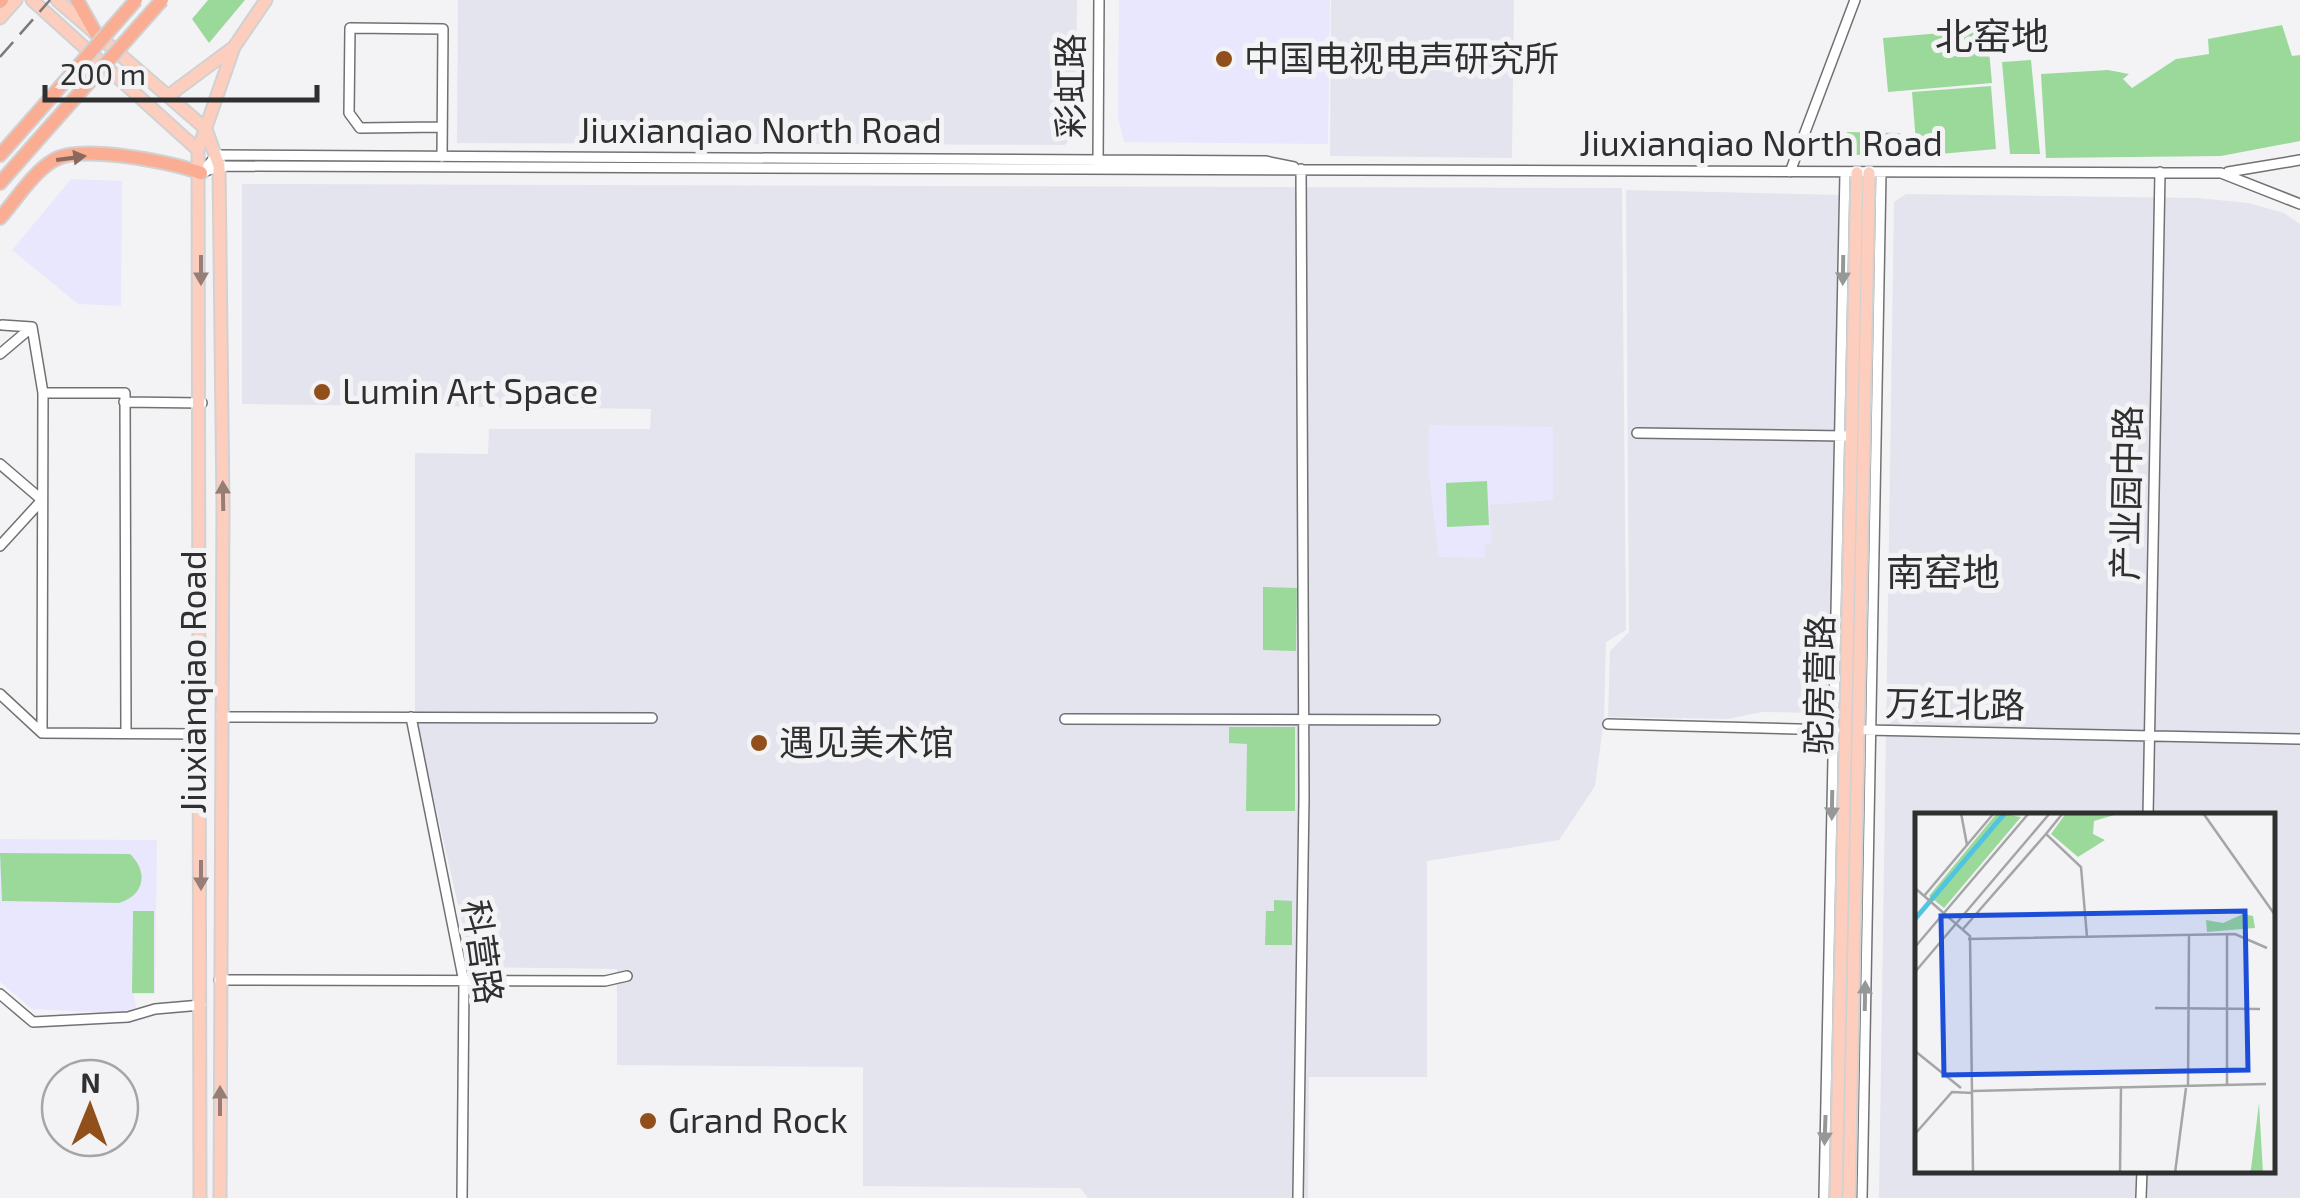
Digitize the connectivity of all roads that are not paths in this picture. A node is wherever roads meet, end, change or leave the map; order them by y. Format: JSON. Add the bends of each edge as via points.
{"nodes":[{"id":1,"x":16,"y":0,"type":"edge"},
{"id":2,"x":32,"y":0,"type":"edge"},
{"id":3,"x":58,"y":0,"type":"edge"},
{"id":4,"x":77,"y":0,"type":"edge"},
{"id":5,"x":136,"y":0,"type":"edge"},
{"id":6,"x":162,"y":0,"type":"edge"},
{"id":7,"x":266,"y":0,"type":"edge"},
{"id":8,"x":1099,"y":0,"type":"edge"},
{"id":9,"x":1855,"y":0,"type":"edge"},
{"id":10,"x":0,"y":18,"type":"edge"},
{"id":11,"x":96,"y":34,"type":"junction"},
{"id":12,"x":234,"y":48,"type":"junction"},
{"id":13,"x":168,"y":96,"type":"junction"},
{"id":14,"x":442,"y":128,"type":"junction"},
{"id":15,"x":206,"y":129,"type":"junction"},
{"id":16,"x":198,"y":150,"type":"junction"},
{"id":17,"x":0,"y":155,"type":"edge"},
{"id":18,"x":442,"y":157,"type":"junction"},
{"id":19,"x":2300,"y":160,"type":"edge"},
{"id":20,"x":218,"y":161,"type":"junction"},
{"id":21,"x":1098,"y":166,"type":"junction"},
{"id":22,"x":1301,"y":169,"type":"junction"},
{"id":23,"x":1790,"y":172,"type":"junction"},
{"id":24,"x":2160,"y":172,"type":"junction"},
{"id":25,"x":201,"y":173,"type":"junction"},
{"id":26,"x":1863,"y":173,"type":"junction"},
{"id":27,"x":2221,"y":173,"type":"junction"},
{"id":28,"x":0,"y":183,"type":"edge"},
{"id":29,"x":2300,"y":204,"type":"edge"},
{"id":30,"x":0,"y":218,"type":"edge"},
{"id":31,"x":2,"y":325,"type":"edge"},
{"id":32,"x":32,"y":327,"type":"junction"},
{"id":33,"x":0,"y":354,"type":"edge"},
{"id":34,"x":43,"y":394,"type":"junction"},
{"id":35,"x":124,"y":402,"type":"junction"},
{"id":36,"x":202,"y":404,"type":"junction"},
{"id":37,"x":1638,"y":433,"type":"dead end"},
{"id":38,"x":1846,"y":436,"type":"junction"},
{"id":39,"x":0,"y":464,"type":"edge"},
{"id":40,"x":42,"y":500,"type":"junction"},
{"id":41,"x":0,"y":546,"type":"edge"},
{"id":42,"x":0,"y":694,"type":"edge"},
{"id":43,"x":222,"y":717,"type":"junction"},
{"id":44,"x":411,"y":717,"type":"junction"},
{"id":45,"x":652,"y":718,"type":"dead end"},
{"id":46,"x":1066,"y":719,"type":"dead end"},
{"id":47,"x":1304,"y":720,"type":"junction"},
{"id":48,"x":1435,"y":720,"type":"dead end"},
{"id":49,"x":1608,"y":724,"type":"dead end"},
{"id":50,"x":1852,"y":730,"type":"junction"},
{"id":51,"x":126,"y":732,"type":"junction"},
{"id":52,"x":42,"y":733,"type":"junction"},
{"id":53,"x":202,"y":734,"type":"junction"},
{"id":54,"x":2150,"y":737,"type":"junction"},
{"id":55,"x":2300,"y":740,"type":"edge"},
{"id":56,"x":2148,"y":813,"type":"edge"},
{"id":57,"x":628,"y":976,"type":"dead end"},
{"id":58,"x":219,"y":980,"type":"junction"},
{"id":59,"x":464,"y":982,"type":"junction"},
{"id":60,"x":0,"y":994,"type":"edge"},
{"id":61,"x":201,"y":1005,"type":"junction"},
{"id":62,"x":2142,"y":1173,"type":"edge"},
{"id":63,"x":200,"y":1198,"type":"edge"},
{"id":64,"x":220,"y":1198,"type":"edge"},
{"id":65,"x":462,"y":1198,"type":"edge"},
{"id":66,"x":1298,"y":1198,"type":"edge"},
{"id":67,"x":1824,"y":1198,"type":"edge"},
{"id":68,"x":1836,"y":1198,"type":"edge"},
{"id":69,"x":1849,"y":1198,"type":"edge"},
{"id":70,"x":1862,"y":1198,"type":"edge"},
{"id":71,"x":2141,"y":1198,"type":"edge"}],
"edges":[{"from":1,"to":10,"type":"main road"},
{"from":2,"to":16,"type":"main road"},
{"from":3,"to":11,"type":"main road"},
{"from":4,"to":11,"type":"highway"},
{"from":5,"to":17,"type":"highway","bridge":true},
{"from":6,"to":28,"type":"highway","bridge":true},
{"from":7,"to":12,"type":"main road"},
{"from":8,"to":21,"type":"street","name":"彩虹路"},
{"from":9,"to":23,"type":"street"},
{"from":11,"to":13,"type":"main road"},
{"from":12,"to":13,"type":"main road"},
{"from":12,"to":15,"type":"main road"},
{"from":13,"to":15,"type":"main road"},
{"from":14,"to":14,"type":"street","via":[[443,29],[350,28],[349,113],[360,128]]},
{"from":14,"to":18,"type":"street"},
{"from":15,"to":16,"type":"main road"},
{"from":15,"to":20,"type":"main road"},
{"from":16,"to":25,"type":"main road","name":"Jiuxianqiao Road"},
{"from":18,"to":20,"type":"street","name":"Jiuxianqiao North Road"},
{"from":18,"to":21,"type":"street","name":"Jiuxianqiao North Road"},
{"from":19,"to":27,"type":"street","name":"Jiuxianqiao North Road"},
{"from":20,"to":21,"type":"street","name":"Jiuxianqiao North Road"},
{"from":20,"to":25,"type":"street"},
{"from":43,"to":20,"type":"main road","name":"Jiuxianqiao Road","one_way":true},
{"from":21,"to":22,"type":"street","name":"Jiuxianqiao North Road","via":[[1265,161]]},
{"from":22,"to":23,"type":"street","name":"Jiuxianqiao North Road"},
{"from":22,"to":47,"type":"street"},
{"from":23,"to":26,"type":"street","name":"Jiuxianqiao North Road"},
{"from":24,"to":26,"type":"street","name":"Jiuxianqiao North Road"},
{"from":24,"to":27,"type":"street","name":"Jiuxianqiao North Road"},
{"from":24,"to":54,"type":"street","name":"产业园中路"},
{"from":30,"to":25,"type":"highway","one_way":true,"via":[[60,157],[160,162]]},
{"from":25,"to":36,"type":"main road","name":"Jiuxianqiao Road","one_way":true},
{"from":26,"to":38,"type":"main road","name":"驼房营路","one_way":true},
{"from":26,"to":50,"type":"main road","name":"驼房营路"},
{"from":27,"to":29,"type":"street","name":"Jiuxianqiao North Road"},
{"from":31,"to":32,"type":"street"},
{"from":32,"to":33,"type":"street"},
{"from":32,"to":34,"type":"street"},
{"from":34,"to":35,"type":"street","via":[[124,393]]},
{"from":34,"to":40,"type":"street"},
{"from":35,"to":36,"type":"street"},
{"from":35,"to":51,"type":"street"},
{"from":36,"to":53,"type":"main road","name":"Jiuxianqiao Road"},
{"from":37,"to":38,"type":"street"},
{"from":38,"to":50,"type":"main road","name":"驼房营路"},
{"from":39,"to":40,"type":"street"},
{"from":40,"to":41,"type":"street"},
{"from":40,"to":52,"type":"street"},
{"from":42,"to":52,"type":"street"},
{"from":43,"to":44,"type":"street"},
{"from":43,"to":58,"type":"main road","name":"Jiuxianqiao Road"},
{"from":44,"to":45,"type":"street"},
{"from":44,"to":59,"type":"street","name":"科营路"},
{"from":46,"to":47,"type":"street"},
{"from":47,"to":48,"type":"street"},
{"from":47,"to":66,"type":"street"},
{"from":49,"to":50,"type":"street","name":"万红北路"},
{"from":50,"to":54,"type":"street","name":"万红北路"},
{"from":50,"to":67,"type":"street","one_way":true},
{"from":50,"to":68,"type":"main road","name":"驼房营路"},
{"from":50,"to":69,"type":"main road","name":"驼房营路"},
{"from":70,"to":50,"type":"street","one_way":true},
{"from":51,"to":52,"type":"street"},
{"from":51,"to":53,"type":"street"},
{"from":53,"to":61,"type":"main road","name":"Jiuxianqiao Road","one_way":true},
{"from":54,"to":55,"type":"street","name":"万红北路"},
{"from":54,"to":56,"type":"street","name":"产业园中路"},
{"from":57,"to":59,"type":"street"},
{"from":58,"to":59,"type":"street"},
{"from":64,"to":58,"type":"main road","name":"Jiuxianqiao Road","one_way":true},
{"from":59,"to":65,"type":"street","name":"科营路"},
{"from":60,"to":61,"type":"street","via":[[33,1022]]},
{"from":61,"to":63,"type":"main road","name":"Jiuxianqiao Road"},
{"from":62,"to":71,"type":"street"}]}
